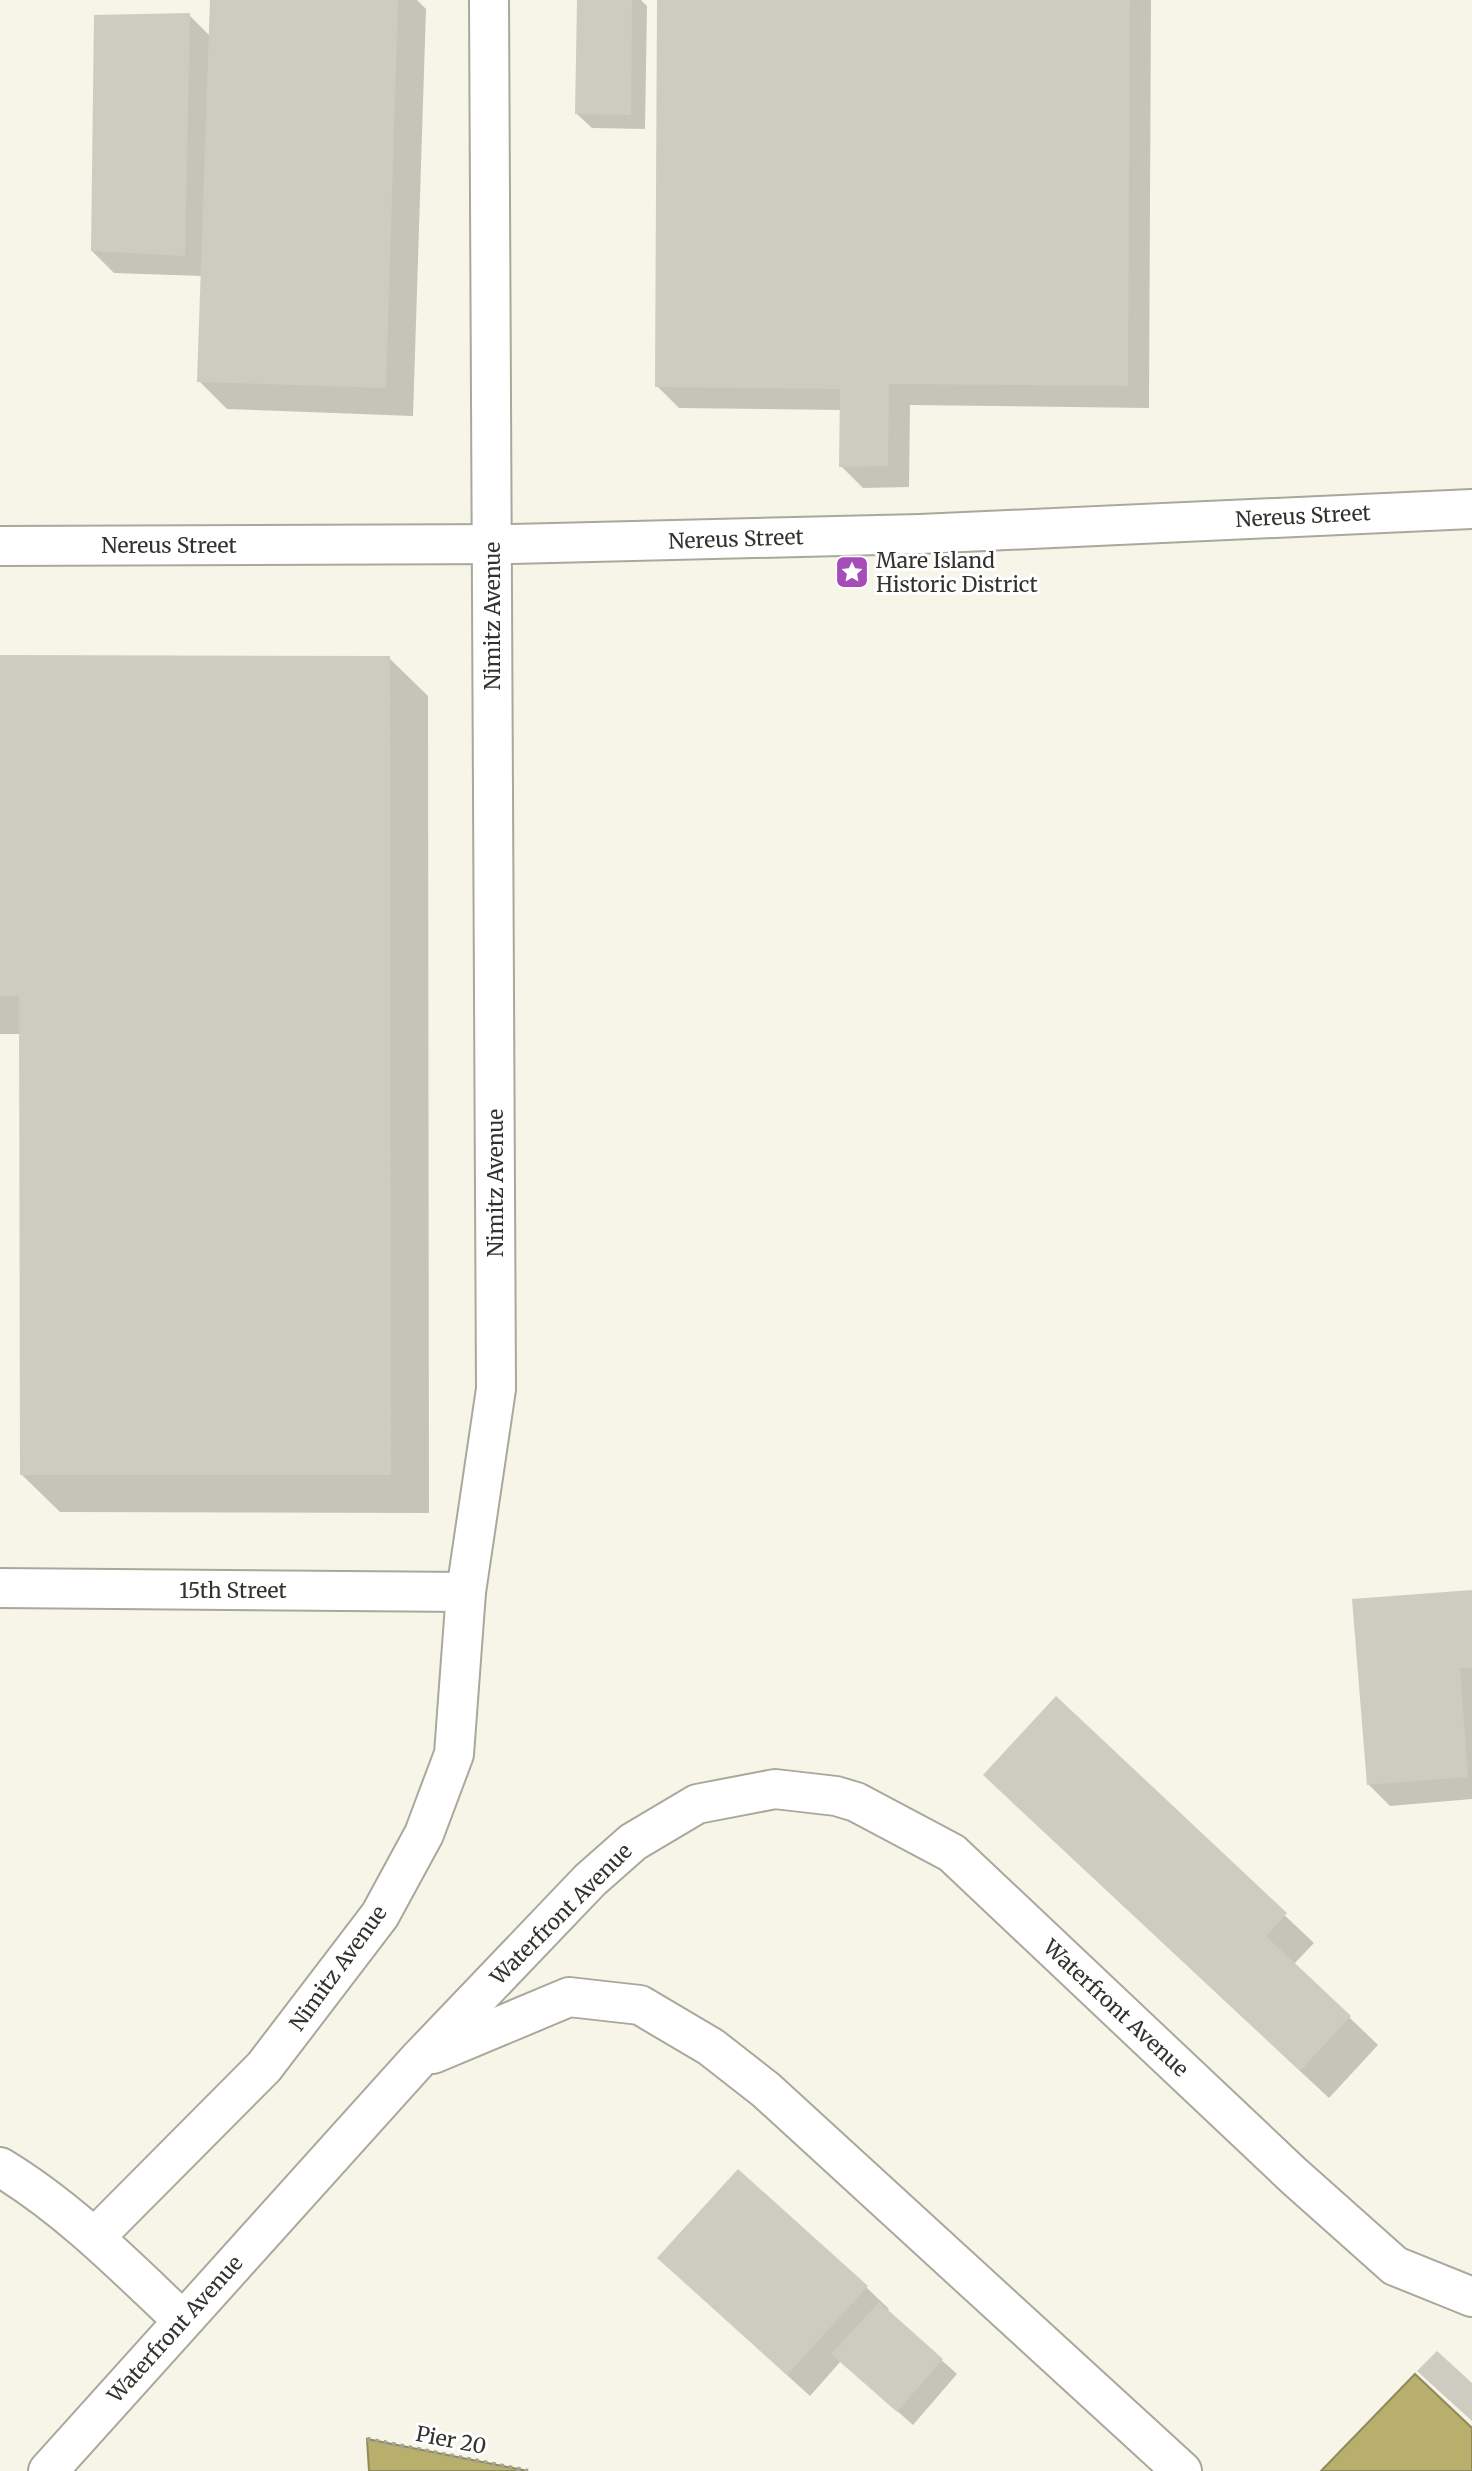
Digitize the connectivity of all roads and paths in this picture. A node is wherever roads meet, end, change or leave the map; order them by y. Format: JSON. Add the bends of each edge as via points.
{"nodes":[{"id":1,"x":489,"y":0,"type":"edge"},
{"id":2,"x":1472,"y":509,"type":"edge"},
{"id":3,"x":492,"y":544,"type":"junction"},
{"id":4,"x":0,"y":546,"type":"edge"},
{"id":5,"x":0,"y":1588,"type":"edge"},
{"id":6,"x":466,"y":1592,"type":"junction"},
{"id":7,"x":418,"y":2060,"type":"junction"},
{"id":8,"x":0,"y":2167,"type":"edge"},
{"id":9,"x":95,"y":2237,"type":"junction"},
{"id":10,"x":1472,"y":2297,"type":"edge"},
{"id":11,"x":181,"y":2320,"type":"junction"},
{"id":12,"x":367,"y":2439,"type":"dead end"},
{"id":13,"x":48,"y":2471,"type":"edge"},
{"id":14,"x":528,"y":2471,"type":"edge"},
{"id":15,"x":1182,"y":2471,"type":"edge"}],
"edges":[{"from":1,"to":3,"type":"street","name":"Nimitz Avenue"},
{"from":2,"to":3,"type":"street","name":"Nereus Street","via":[[919,534]]},
{"from":3,"to":4,"type":"street","name":"Nereus Street"},
{"from":3,"to":6,"type":"street","name":"Nimitz Avenue","via":[[496,1389]]},
{"from":5,"to":6,"type":"street","name":"15th Street"},
{"from":6,"to":9,"type":"street","name":"Nimitz Avenue","via":[[454,1754],[424,1834],[380,1915],[264,2067]]},
{"from":7,"to":10,"type":"street","name":"Waterfront Avenue","via":[[590,1880],[633,1842],[697,1804],[775,1789],[836,1796],[952,1853],[1293,2176],[1395,2266]]},
{"from":7,"to":11,"type":"street","name":"Waterfront Avenue"},
{"from":7,"to":15,"type":"street","via":[[569,1997],[640,2005],[710,2047],[766,2090]]},
{"from":8,"to":9,"type":"street","via":[[34,2187]]},
{"from":9,"to":11,"type":"street"},
{"from":11,"to":13,"type":"street","name":"Waterfront Avenue"},
{"from":12,"to":14,"type":"path","name":"Pier 20"}]}
